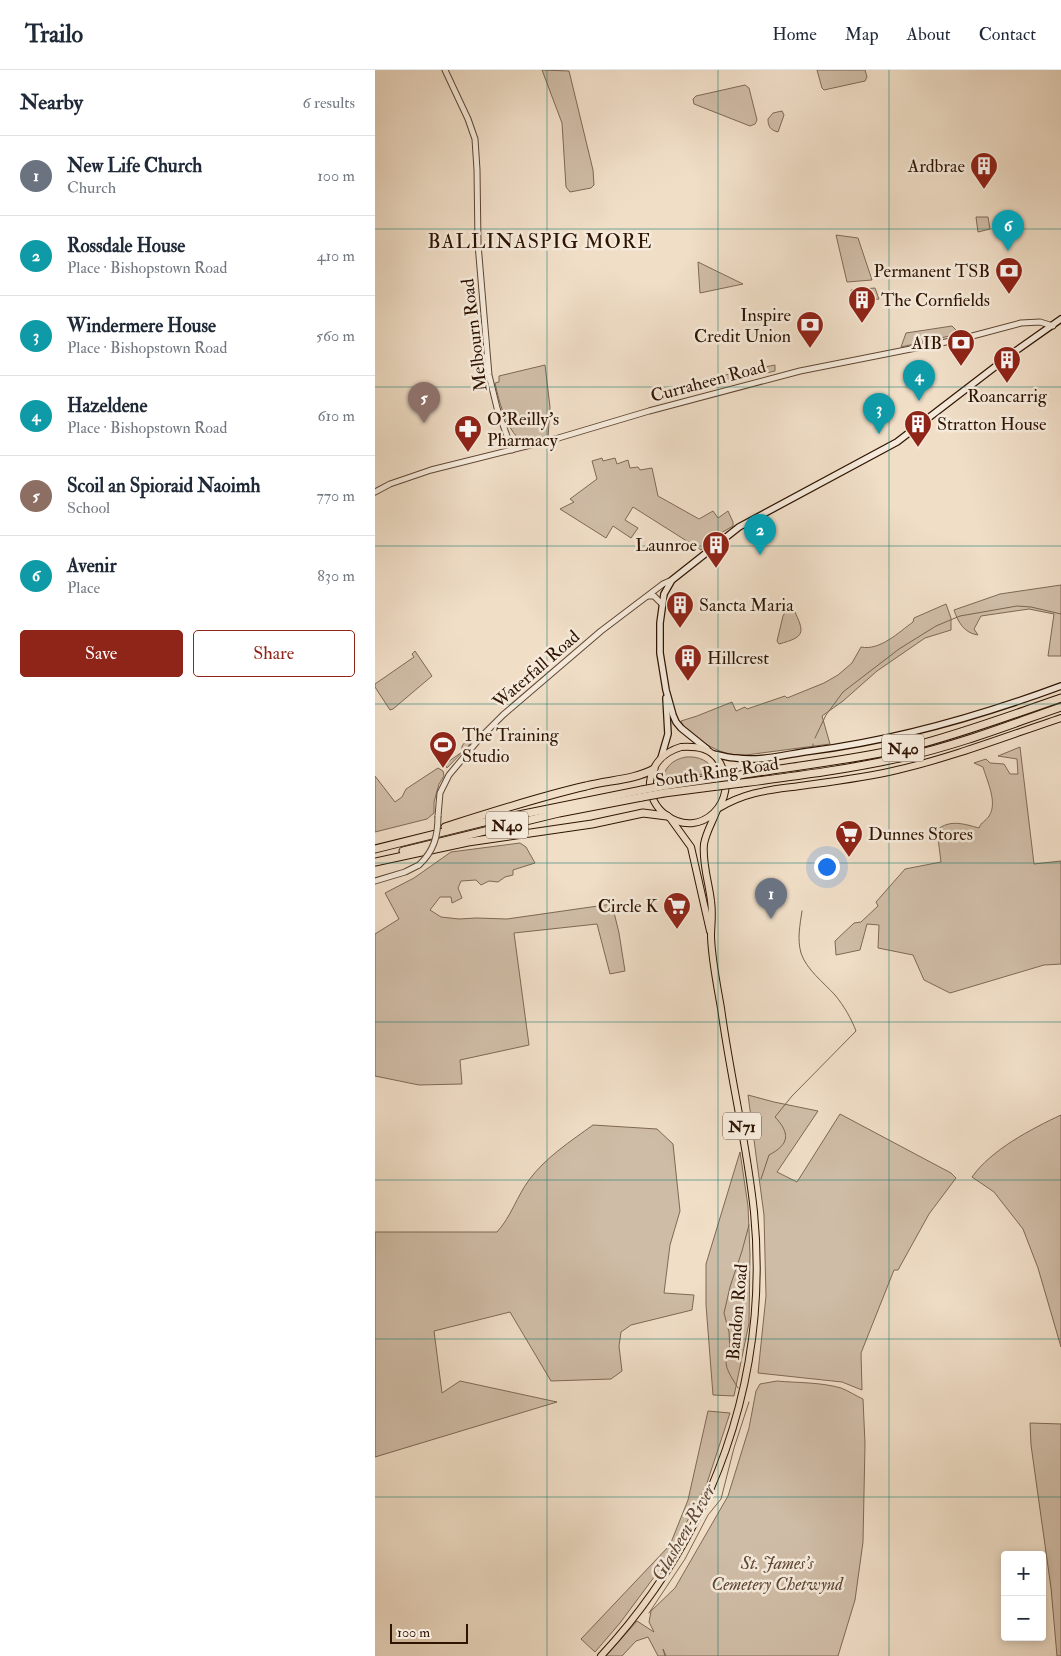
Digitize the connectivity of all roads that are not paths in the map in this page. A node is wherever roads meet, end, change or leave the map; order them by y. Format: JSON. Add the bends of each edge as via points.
{"nodes":[{"id":1,"x":445,"y":70,"type":"edge"},
{"id":2,"x":1061,"y":319,"type":"edge"},
{"id":3,"x":1053,"y":326,"type":"junction"},
{"id":4,"x":512,"y":450,"type":"junction"},
{"id":5,"x":375,"y":492,"type":"edge"},
{"id":6,"x":672,"y":580,"type":"junction"},
{"id":7,"x":648,"y":596,"type":"junction"},
{"id":8,"x":662,"y":604,"type":"junction"},
{"id":9,"x":1061,"y":686,"type":"edge"},
{"id":10,"x":667,"y":693,"type":"junction"},
{"id":11,"x":1061,"y":698,"type":"edge"},
{"id":12,"x":1061,"y":707,"type":"edge"},
{"id":13,"x":1061,"y":718,"type":"edge"},
{"id":14,"x":707,"y":749,"type":"junction"},
{"id":15,"x":713,"y":754,"type":"junction"},
{"id":16,"x":661,"y":758,"type":"junction"},
{"id":17,"x":654,"y":769,"type":"junction"},
{"id":18,"x":717,"y":782,"type":"junction"},
{"id":19,"x":642,"y":793,"type":"junction"},
{"id":20,"x":718,"y":809,"type":"junction"},
{"id":21,"x":668,"y":817,"type":"junction"},
{"id":22,"x":401,"y":842,"type":"junction"},
{"id":23,"x":375,"y":849,"type":"edge"},
{"id":24,"x":375,"y":861,"type":"edge"},
{"id":25,"x":375,"y":881,"type":"edge"},
{"id":26,"x":711,"y":934,"type":"junction"},
{"id":27,"x":601,"y":1656,"type":"edge"}],
"edges":[{"from":1,"to":4,"type":"street","name":"Melbourn Road","via":[[475,139],[478,244],[489,375]]},
{"from":2,"to":3,"type":"main road"},
{"from":3,"to":4,"type":"street","name":"Curraheen Road","via":[[1021,322],[961,339],[827,365],[701,396]]},
{"from":3,"to":6,"type":"main road","via":[[897,442],[739,527]]},
{"from":4,"to":5,"type":"street","name":"Curraheen Road","via":[[431,470]]},
{"from":6,"to":7,"type":"street","name":"Waterfall Road"},
{"from":6,"to":8,"type":"main road"},
{"from":7,"to":8,"type":"street","via":[[655,596]]},
{"from":7,"to":25,"type":"street","name":"Waterfall Road","bridge":true,"via":[[601,631],[480,738],[449,775],[440,793],[437,837],[425,859],[405,872]]},
{"from":8,"to":10,"type":"main road","via":[[660,643]]},
{"from":9,"to":15,"type":"main road","number":"N40","via":[[964,719],[836,748],[755,759]]},
{"from":10,"to":14,"type":"main road","via":[[679,726]]},
{"from":10,"to":16,"type":"main road","via":[[668,734]]},
{"from":11,"to":18,"type":"highway","name":"South Ring Road","number":"N40","bridge":true,"via":[[979,727],[908,747],[852,759],[740,774]]},
{"from":12,"to":18,"type":"highway","name":"South Ring Road","number":"N40","bridge":true,"via":[[905,757],[847,769],[742,783]]},
{"from":13,"to":20,"type":"main road","number":"N40","via":[[934,760],[896,770],[758,792],[738,797]]},
{"from":14,"to":15,"type":"main road","number":"N71"},
{"from":14,"to":16,"type":"main road","via":[[681,747]]},
{"from":15,"to":20,"type":"main road","number":"N71","via":[[724,770],[727,783]]},
{"from":16,"to":17,"type":"main road","number":"N71"},
{"from":17,"to":21,"type":"main road","number":"N71","via":[[651,794]]},
{"from":17,"to":22,"type":"highway","via":[[514,805]]},
{"from":18,"to":19,"type":"highway","name":"South Ring Road","number":"N40","bridge":true},
{"from":19,"to":22,"type":"highway","name":"South Ring Road","number":"N40","via":[[550,808]]},
{"from":19,"to":24,"type":"highway","name":"South Ring Road","number":"N40","via":[[414,848]]},
{"from":20,"to":21,"type":"main road","via":[[707,818],[694,822]]},
{"from":20,"to":26,"type":"main road","name":"Bandon Road","number":"N71","via":[[704,844],[713,916]]},
{"from":21,"to":24,"type":"highway","via":[[643,813]]},
{"from":21,"to":26,"type":"main road","name":"Bandon Road","number":"N71","via":[[691,846]]},
{"from":22,"to":23,"type":"highway","name":"South Ring Road","number":"N40"},
{"from":26,"to":27,"type":"main road","name":"Bandon Road","number":"N71","via":[[754,1212],[757,1283],[751,1350],[740,1407],[706,1500],[659,1584]]}]}
